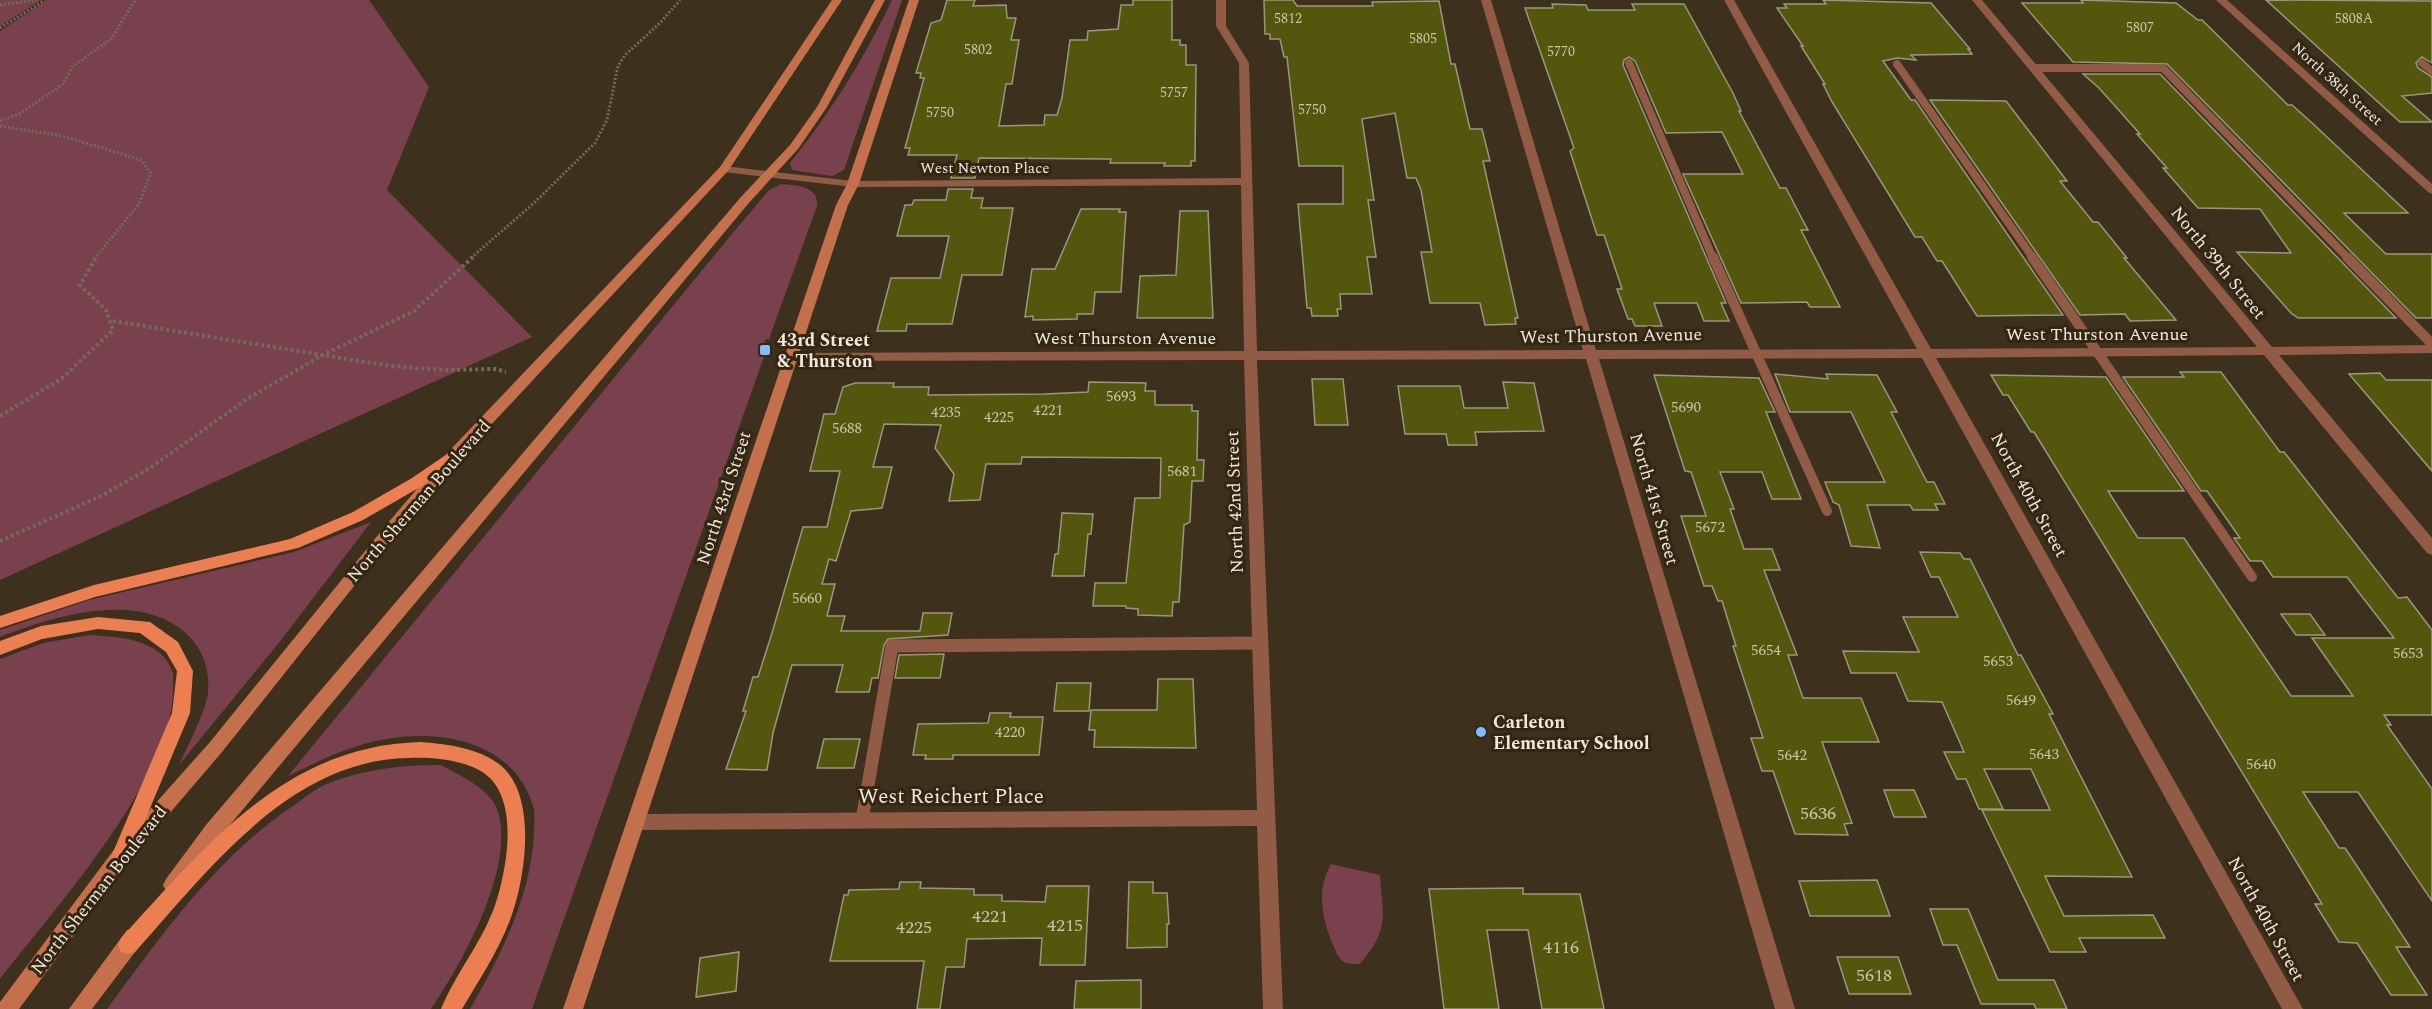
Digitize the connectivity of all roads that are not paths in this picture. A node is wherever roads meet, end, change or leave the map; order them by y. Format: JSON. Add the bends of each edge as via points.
{"nodes":[{"id":1,"x":837,"y":0,"type":"edge"},
{"id":2,"x":880,"y":0,"type":"edge"},
{"id":3,"x":914,"y":0,"type":"edge"},
{"id":4,"x":1221,"y":0,"type":"edge"},
{"id":5,"x":1486,"y":0,"type":"edge"},
{"id":6,"x":1728,"y":0,"type":"edge"},
{"id":7,"x":1977,"y":0,"type":"edge"},
{"id":8,"x":2221,"y":0,"type":"edge"},
{"id":9,"x":1629,"y":63,"type":"dead end"},
{"id":10,"x":2422,"y":63,"type":"dead end"},
{"id":11,"x":1897,"y":64,"type":"dead end"},
{"id":12,"x":2034,"y":68,"type":"junction"},
{"id":13,"x":2432,"y":71,"type":"edge"},
{"id":14,"x":724,"y":169,"type":"junction"},
{"id":15,"x":768,"y":173,"type":"junction"},
{"id":16,"x":1248,"y":181,"type":"junction"},
{"id":17,"x":853,"y":184,"type":"junction"},
{"id":18,"x":2432,"y":190,"type":"edge"},
{"id":19,"x":2432,"y":344,"type":"edge"},
{"id":20,"x":2432,"y":349,"type":"edge"},
{"id":21,"x":2268,"y":351,"type":"junction"},
{"id":22,"x":1754,"y":352,"type":"junction"},
{"id":23,"x":1927,"y":352,"type":"junction"},
{"id":24,"x":2099,"y":353,"type":"junction"},
{"id":25,"x":1251,"y":355,"type":"junction"},
{"id":26,"x":1592,"y":355,"type":"junction"},
{"id":27,"x":790,"y":357,"type":"junction"},
{"id":28,"x":456,"y":453,"type":"junction"},
{"id":29,"x":1827,"y":511,"type":"dead end"},
{"id":30,"x":2432,"y":549,"type":"edge"},
{"id":31,"x":2252,"y":577,"type":"dead end"},
{"id":32,"x":0,"y":622,"type":"edge"},
{"id":33,"x":1259,"y":643,"type":"junction"},
{"id":34,"x":0,"y":648,"type":"edge"},
{"id":35,"x":1265,"y":818,"type":"junction"},
{"id":36,"x":862,"y":820,"type":"junction"},
{"id":37,"x":638,"y":822,"type":"junction"},
{"id":38,"x":120,"y":857,"type":"junction"},
{"id":39,"x":128,"y":945,"type":"junction"},
{"id":40,"x":7,"y":1009,"type":"edge"},
{"id":41,"x":79,"y":1009,"type":"edge"},
{"id":42,"x":451,"y":1009,"type":"edge"},
{"id":43,"x":573,"y":1009,"type":"edge"},
{"id":44,"x":1273,"y":1009,"type":"edge"},
{"id":45,"x":1785,"y":1009,"type":"edge"},
{"id":46,"x":2294,"y":1009,"type":"edge"}],
"edges":[{"from":1,"to":14,"type":"main road","name":"North Sherman Boulevard"},
{"from":2,"to":15,"type":"main road","via":[[822,107],[794,147]]},
{"from":3,"to":17,"type":"main road","name":"North 43rd Street"},
{"from":4,"to":16,"type":"street","name":"North 42nd Street","via":[[1221,26],[1244,63]]},
{"from":5,"to":26,"type":"street","name":"North 41st Street"},
{"from":6,"to":23,"type":"street","name":"North 40th Street"},
{"from":7,"to":12,"type":"street","name":"North 39th Street"},
{"from":8,"to":18,"type":"street","name":"North 38th Street"},
{"from":9,"to":22,"type":"lane"},
{"from":10,"to":13,"type":"lane"},
{"from":11,"to":24,"type":"lane"},
{"from":12,"to":19,"type":"lane","via":[[2163,68]]},
{"from":12,"to":21,"type":"street","name":"North 39th Street"},
{"from":14,"to":15,"type":"street","name":"West Newton Place"},
{"from":14,"to":28,"type":"main road","name":"North Sherman Boulevard"},
{"from":15,"to":17,"type":"street","name":"West Newton Place"},
{"from":15,"to":39,"type":"main road","via":[[213,831]]},
{"from":16,"to":17,"type":"street","name":"West Newton Place"},
{"from":16,"to":25,"type":"street","name":"North 42nd Street"},
{"from":17,"to":27,"type":"main road","name":"North 43rd Street"},
{"from":20,"to":21,"type":"street","name":"West Thurston Avenue"},
{"from":21,"to":24,"type":"street","name":"West Thurston Avenue"},
{"from":21,"to":30,"type":"street","name":"North 39th Street"},
{"from":22,"to":23,"type":"street","name":"West Thurston Avenue"},
{"from":22,"to":26,"type":"street","name":"West Thurston Avenue"},
{"from":22,"to":29,"type":"lane"},
{"from":23,"to":24,"type":"street","name":"West Thurston Avenue"},
{"from":23,"to":46,"type":"street","name":"North 40th Street"},
{"from":24,"to":31,"type":"lane"},
{"from":25,"to":26,"type":"street","name":"West Thurston Avenue"},
{"from":25,"to":27,"type":"street","name":"West Thurston Avenue"},
{"from":25,"to":33,"type":"street","name":"North 42nd Street"},
{"from":26,"to":45,"type":"street","name":"North 41st Street"},
{"from":27,"to":37,"type":"main road","name":"North 43rd Street"},
{"from":28,"to":32,"type":"main road","via":[[417,482],[358,516],[293,544],[94,591]]},
{"from":28,"to":38,"type":"main road","name":"North Sherman Boulevard","via":[[216,747]]},
{"from":33,"to":35,"type":"street","name":"North 42nd Street"},
{"from":33,"to":36,"type":"lane","via":[[892,646]]},
{"from":34,"to":38,"type":"main road","via":[[41,633],[98,623],[144,627],[172,647],[185,671],[181,713]]},
{"from":35,"to":36,"type":"street","name":"West Reichert Place"},
{"from":35,"to":44,"type":"street","name":"North 42nd Street"},
{"from":36,"to":37,"type":"street","name":"West Reichert Place"},
{"from":37,"to":43,"type":"main road","name":"North 43rd Street"},
{"from":38,"to":40,"type":"main road","name":"North Sherman Boulevard"},
{"from":39,"to":41,"type":"main road"},
{"from":39,"to":42,"type":"main road","via":[[250,817],[308,778],[375,753],[457,754],[496,772],[513,806],[516,854],[504,910]]}]}
